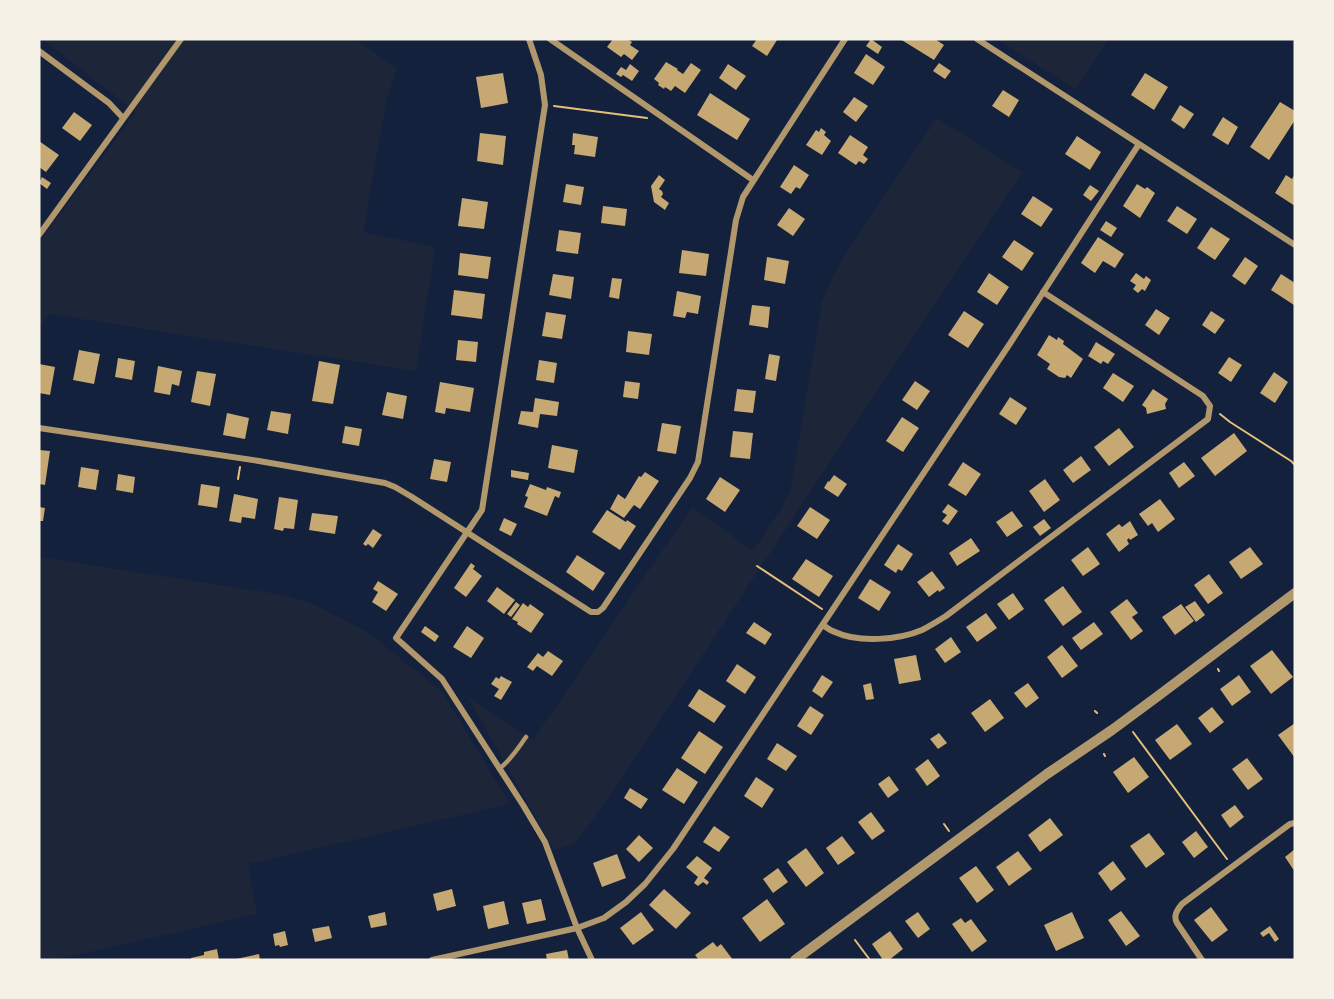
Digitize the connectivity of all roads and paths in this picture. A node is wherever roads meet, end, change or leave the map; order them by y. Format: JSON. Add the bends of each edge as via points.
{"nodes":[{"id":1,"x":181,"y":39,"type":"edge"},
{"id":2,"x":529,"y":39,"type":"edge"},
{"id":3,"x":550,"y":39,"type":"edge"},
{"id":4,"x":845,"y":39,"type":"edge"},
{"id":5,"x":976,"y":39,"type":"edge"},
{"id":6,"x":39,"y":51,"type":"edge"},
{"id":7,"x":545,"y":105,"type":"junction"},
{"id":8,"x":659,"y":115,"type":"junction"},
{"id":9,"x":123,"y":118,"type":"junction"},
{"id":10,"x":1139,"y":144,"type":"junction"},
{"id":11,"x":753,"y":180,"type":"junction"},
{"id":12,"x":39,"y":236,"type":"edge"},
{"id":13,"x":1295,"y":244,"type":"edge"},
{"id":14,"x":1043,"y":292,"type":"junction"},
{"id":15,"x":1210,"y":406,"type":"junction"},
{"id":16,"x":39,"y":428,"type":"edge"},
{"id":17,"x":1295,"y":465,"type":"edge"},
{"id":18,"x":240,"y":470,"type":"dead end"},
{"id":19,"x":238,"y":479,"type":"dead end"},
{"id":20,"x":467,"y":533,"type":"junction"},
{"id":21,"x":757,"y":566,"type":"dead end"},
{"id":22,"x":1295,"y":593,"type":"edge"},
{"id":23,"x":830,"y":614,"type":"junction"},
{"id":24,"x":823,"y":625,"type":"junction"},
{"id":25,"x":1133,"y":732,"type":"dead end"},
{"id":26,"x":526,"y":736,"type":"dead end"},
{"id":27,"x":499,"y":769,"type":"junction"},
{"id":28,"x":1295,"y":823,"type":"edge"},
{"id":29,"x":1233,"y":866,"type":"junction"},
{"id":30,"x":578,"y":928,"type":"junction"},
{"id":31,"x":855,"y":940,"type":"dead end"},
{"id":32,"x":432,"y":960,"type":"edge"},
{"id":33,"x":592,"y":960,"type":"edge"},
{"id":34,"x":795,"y":960,"type":"edge"},
{"id":35,"x":870,"y":960,"type":"edge"},
{"id":36,"x":1202,"y":960,"type":"edge"}],
"edges":[{"from":1,"to":9,"type":"street"},
{"from":2,"to":7,"type":"street","via":[[541,75]]},
{"from":3,"to":8,"type":"street"},
{"from":4,"to":11,"type":"street"},
{"from":5,"to":10,"type":"street"},
{"from":6,"to":9,"type":"street"},
{"from":7,"to":8,"type":"path","via":[[653,119]]},
{"from":7,"to":20,"type":"street","via":[[482,510]]},
{"from":8,"to":11,"type":"street"},
{"from":9,"to":12,"type":"street"},
{"from":10,"to":13,"type":"street"},
{"from":10,"to":14,"type":"street"},
{"from":11,"to":20,"type":"street","via":[[736,220],[698,462],[603,608],[591,612]]},
{"from":14,"to":15,"type":"street","via":[[1203,396]]},
{"from":14,"to":23,"type":"street"},
{"from":15,"to":17,"type":"path"},
{"from":15,"to":24,"type":"street","via":[[1208,419],[946,616],[921,630],[894,638],[850,637]]},
{"from":16,"to":20,"type":"street","via":[[384,483]]},
{"from":18,"to":19,"type":"path"},
{"from":20,"to":27,"type":"street","via":[[396,638],[442,679]]},
{"from":21,"to":23,"type":"path"},
{"from":22,"to":34,"type":"street"},
{"from":23,"to":24,"type":"street"},
{"from":24,"to":30,"type":"street","via":[[673,849],[645,884],[604,918]]},
{"from":25,"to":29,"type":"path"},
{"from":26,"to":27,"type":"lane"},
{"from":27,"to":30,"type":"street","via":[[545,842]]},
{"from":28,"to":29,"type":"street"},
{"from":29,"to":36,"type":"street","via":[[1176,912],[1176,923]]},
{"from":30,"to":32,"type":"street"},
{"from":30,"to":33,"type":"street"},
{"from":31,"to":35,"type":"path"}]}
